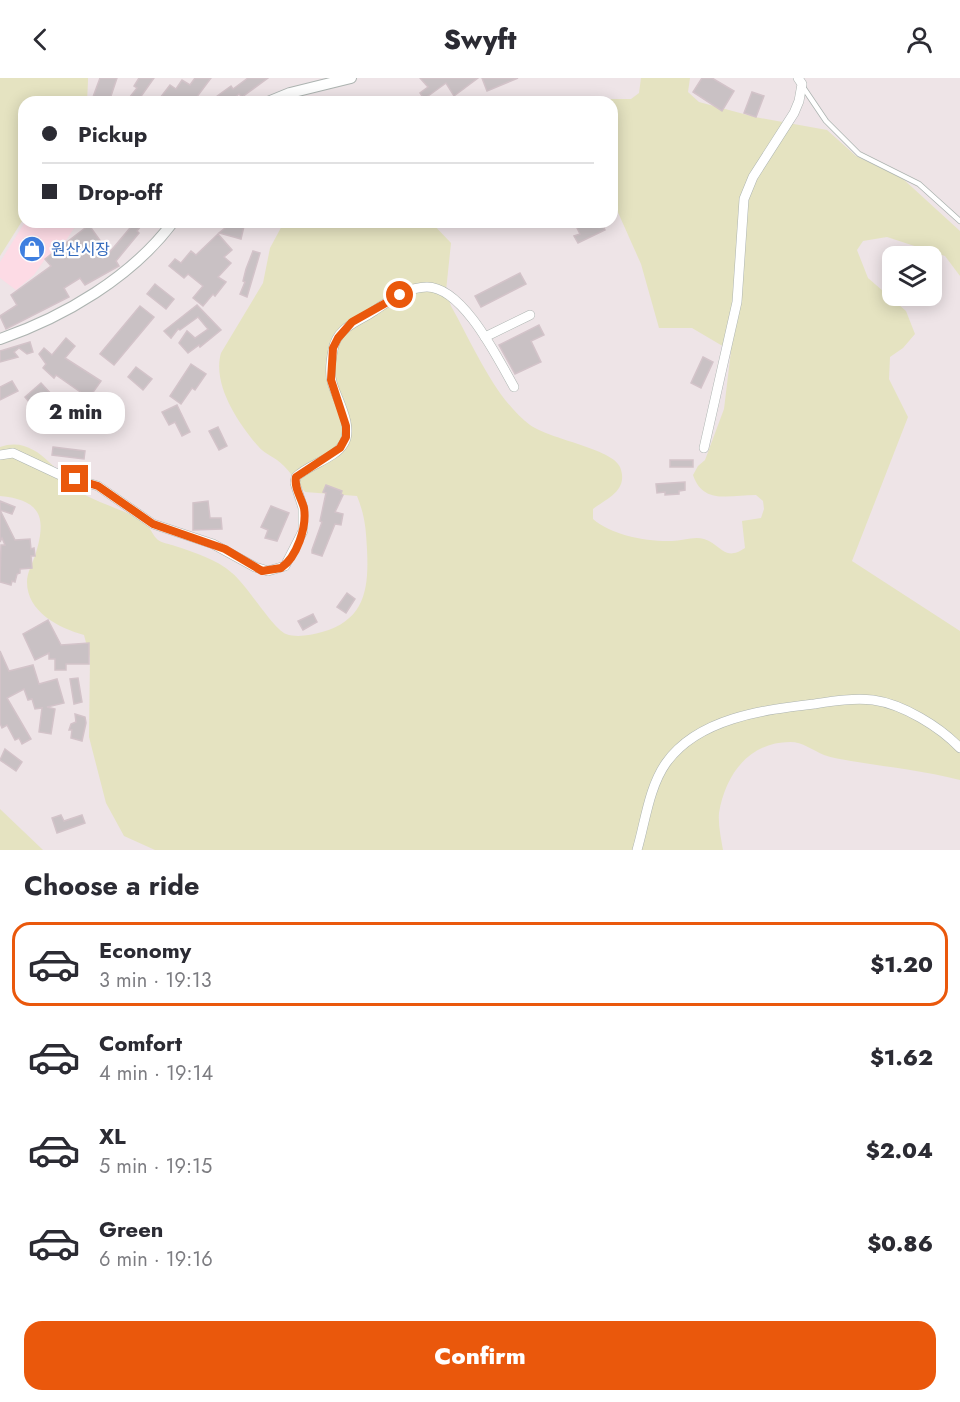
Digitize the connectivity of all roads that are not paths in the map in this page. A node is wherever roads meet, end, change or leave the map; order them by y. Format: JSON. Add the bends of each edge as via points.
{"nodes":[{"id":1,"x":351,"y":78,"type":"edge"},
{"id":2,"x":800,"y":81,"type":"edge"},
{"id":3,"x":283,"y":96,"type":"edge"},
{"id":4,"x":960,"y":222,"type":"edge"},
{"id":5,"x":167,"y":228,"type":"edge"},
{"id":6,"x":530,"y":315,"type":"dead end"},
{"id":7,"x":485,"y":337,"type":"junction"},
{"id":8,"x":0,"y":339,"type":"edge"},
{"id":9,"x":514,"y":387,"type":"dead end"},
{"id":10,"x":704,"y":448,"type":"dead end"},
{"id":11,"x":0,"y":455,"type":"edge"},
{"id":12,"x":960,"y":748,"type":"edge"},
{"id":13,"x":637,"y":850,"type":"edge"}],
"edges":[{"from":1,"to":3,"type":"street"},
{"from":2,"to":4,"type":"lane","via":[[826,121],[858,154],[919,184]]},
{"from":2,"to":10,"type":"street","via":[[794,113],[753,177],[744,199],[737,302]]},
{"from":5,"to":8,"type":"street","via":[[129,268],[85,298],[44,323]]},
{"from":6,"to":7,"type":"street"},
{"from":7,"to":9,"type":"street"},
{"from":7,"to":11,"type":"street","via":[[452,297],[427,287],[393,298],[345,327],[333,348],[331,380],[346,437],[340,448],[296,477],[303,531],[290,559],[275,571],[262,571],[225,549],[153,524],[98,486],[60,475],[13,453]]},
{"from":12,"to":13,"type":"street","via":[[945,732],[875,700],[777,708],[727,720],[688,742],[665,765]]}]}
